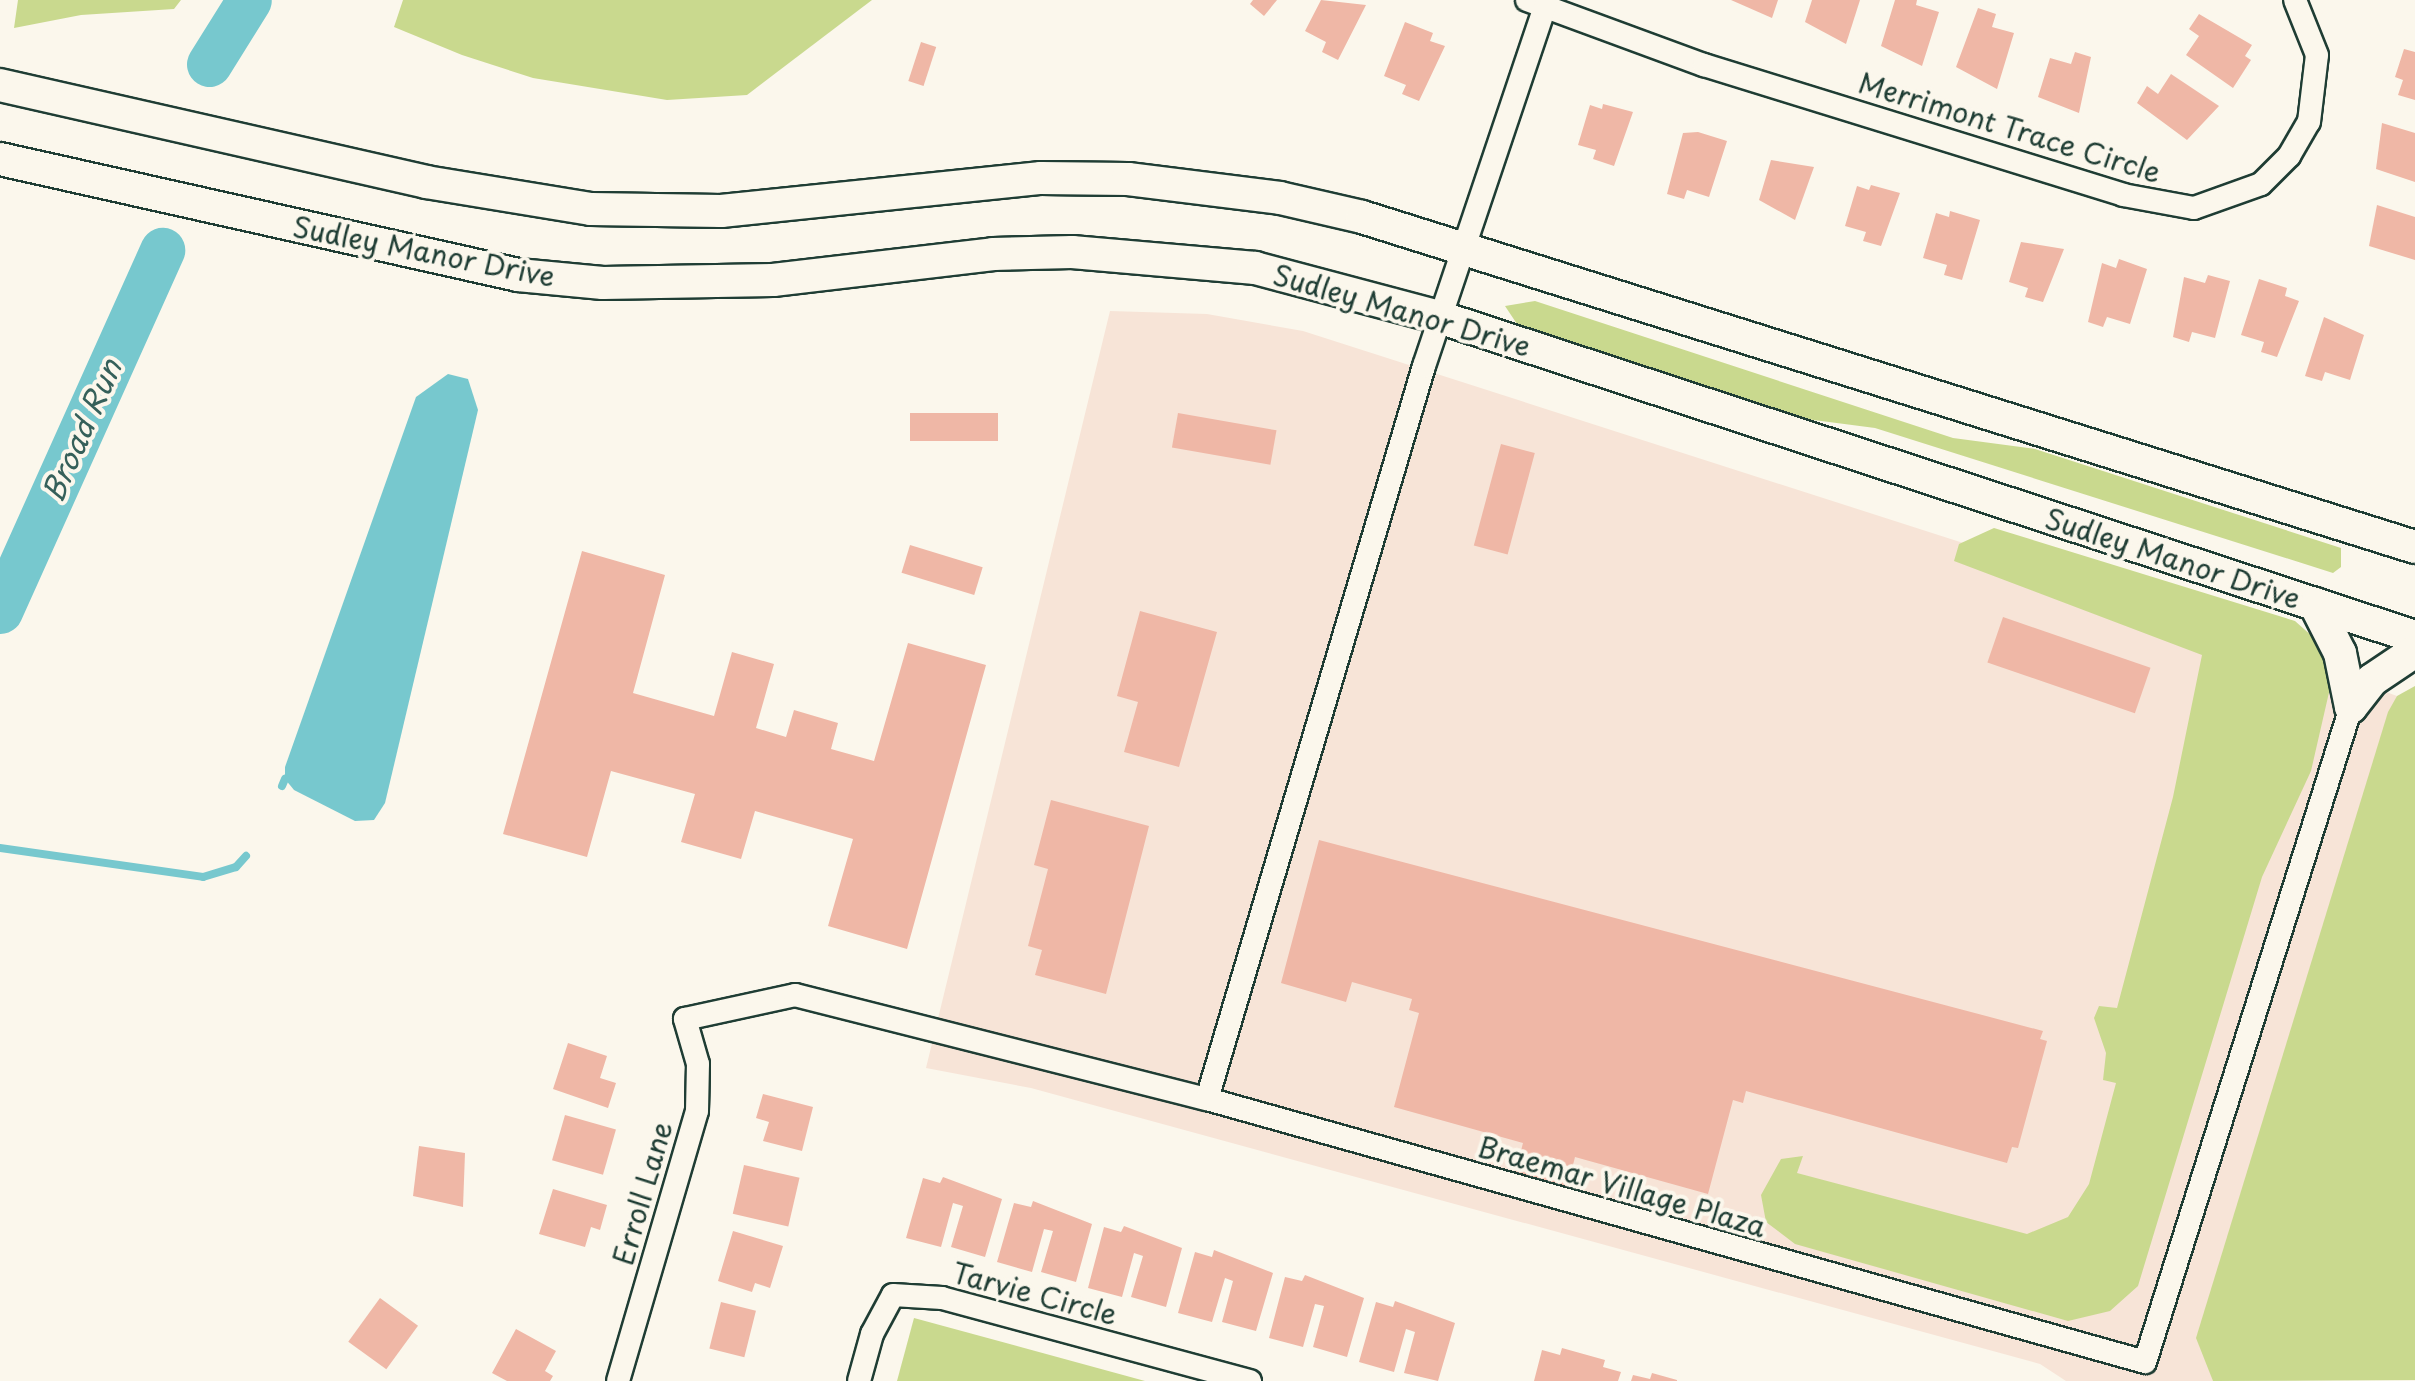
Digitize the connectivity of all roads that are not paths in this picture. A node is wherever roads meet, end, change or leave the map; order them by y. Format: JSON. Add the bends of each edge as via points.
{"nodes":[{"id":1,"x":2295,"y":0,"type":"edge"},
{"id":2,"x":1540,"y":2,"type":"edge"},
{"id":3,"x":0,"y":85,"type":"edge"},
{"id":4,"x":0,"y":159,"type":"edge"},
{"id":5,"x":1463,"y":248,"type":"junction"},
{"id":6,"x":1439,"y":317,"type":"junction"},
{"id":7,"x":2415,"y":546,"type":"edge"},
{"id":8,"x":2315,"y":604,"type":"junction"},
{"id":9,"x":2415,"y":636,"type":"edge"},
{"id":10,"x":2415,"y":651,"type":"edge"},
{"id":11,"x":2351,"y":707,"type":"junction"},
{"id":12,"x":1207,"y":1099,"type":"junction"},
{"id":13,"x":618,"y":1381,"type":"edge"},
{"id":14,"x":858,"y":1381,"type":"edge"},
{"id":15,"x":1250,"y":1381,"type":"edge"}],
"edges":[{"from":1,"to":2,"type":"street","name":"Merrimont Trace Circle","via":[[2318,68],[2309,122],[2261,184],[2194,208],[2104,189],[1704,65]]},
{"from":2,"to":5,"type":"street","name":"Merrimont Trace Circle"},
{"from":3,"to":5,"type":"main road","via":[[426,182],[591,208],[721,211],[954,183],[1128,180],[1280,198]]},
{"from":4,"to":6,"type":"main road","name":"Sudley Manor Drive","via":[[518,275],[688,284],[993,254],[1165,256],[1255,268]]},
{"from":5,"to":6,"type":"street","name":"Merrimont Trace Circle"},
{"from":5,"to":7,"type":"main road"},
{"from":6,"to":8,"type":"main road","name":"Sudley Manor Drive"},
{"from":6,"to":12,"type":"street"},
{"from":8,"to":9,"type":"main road","name":"Sudley Manor Drive"},
{"from":8,"to":11,"type":"main road","via":[[2340,653]]},
{"from":10,"to":11,"type":"main road","via":[[2372,680]]},
{"from":11,"to":12,"type":"street","name":"Braemar Village Plaza","via":[[2144,1362]]},
{"from":12,"to":13,"type":"street","name":"Erroll Lane","via":[[795,995],[686,1019],[698,1064],[697,1111]]},
{"from":14,"to":15,"type":"street","name":"Tarvie Circle","via":[[893,1295],[942,1298]]}]}
